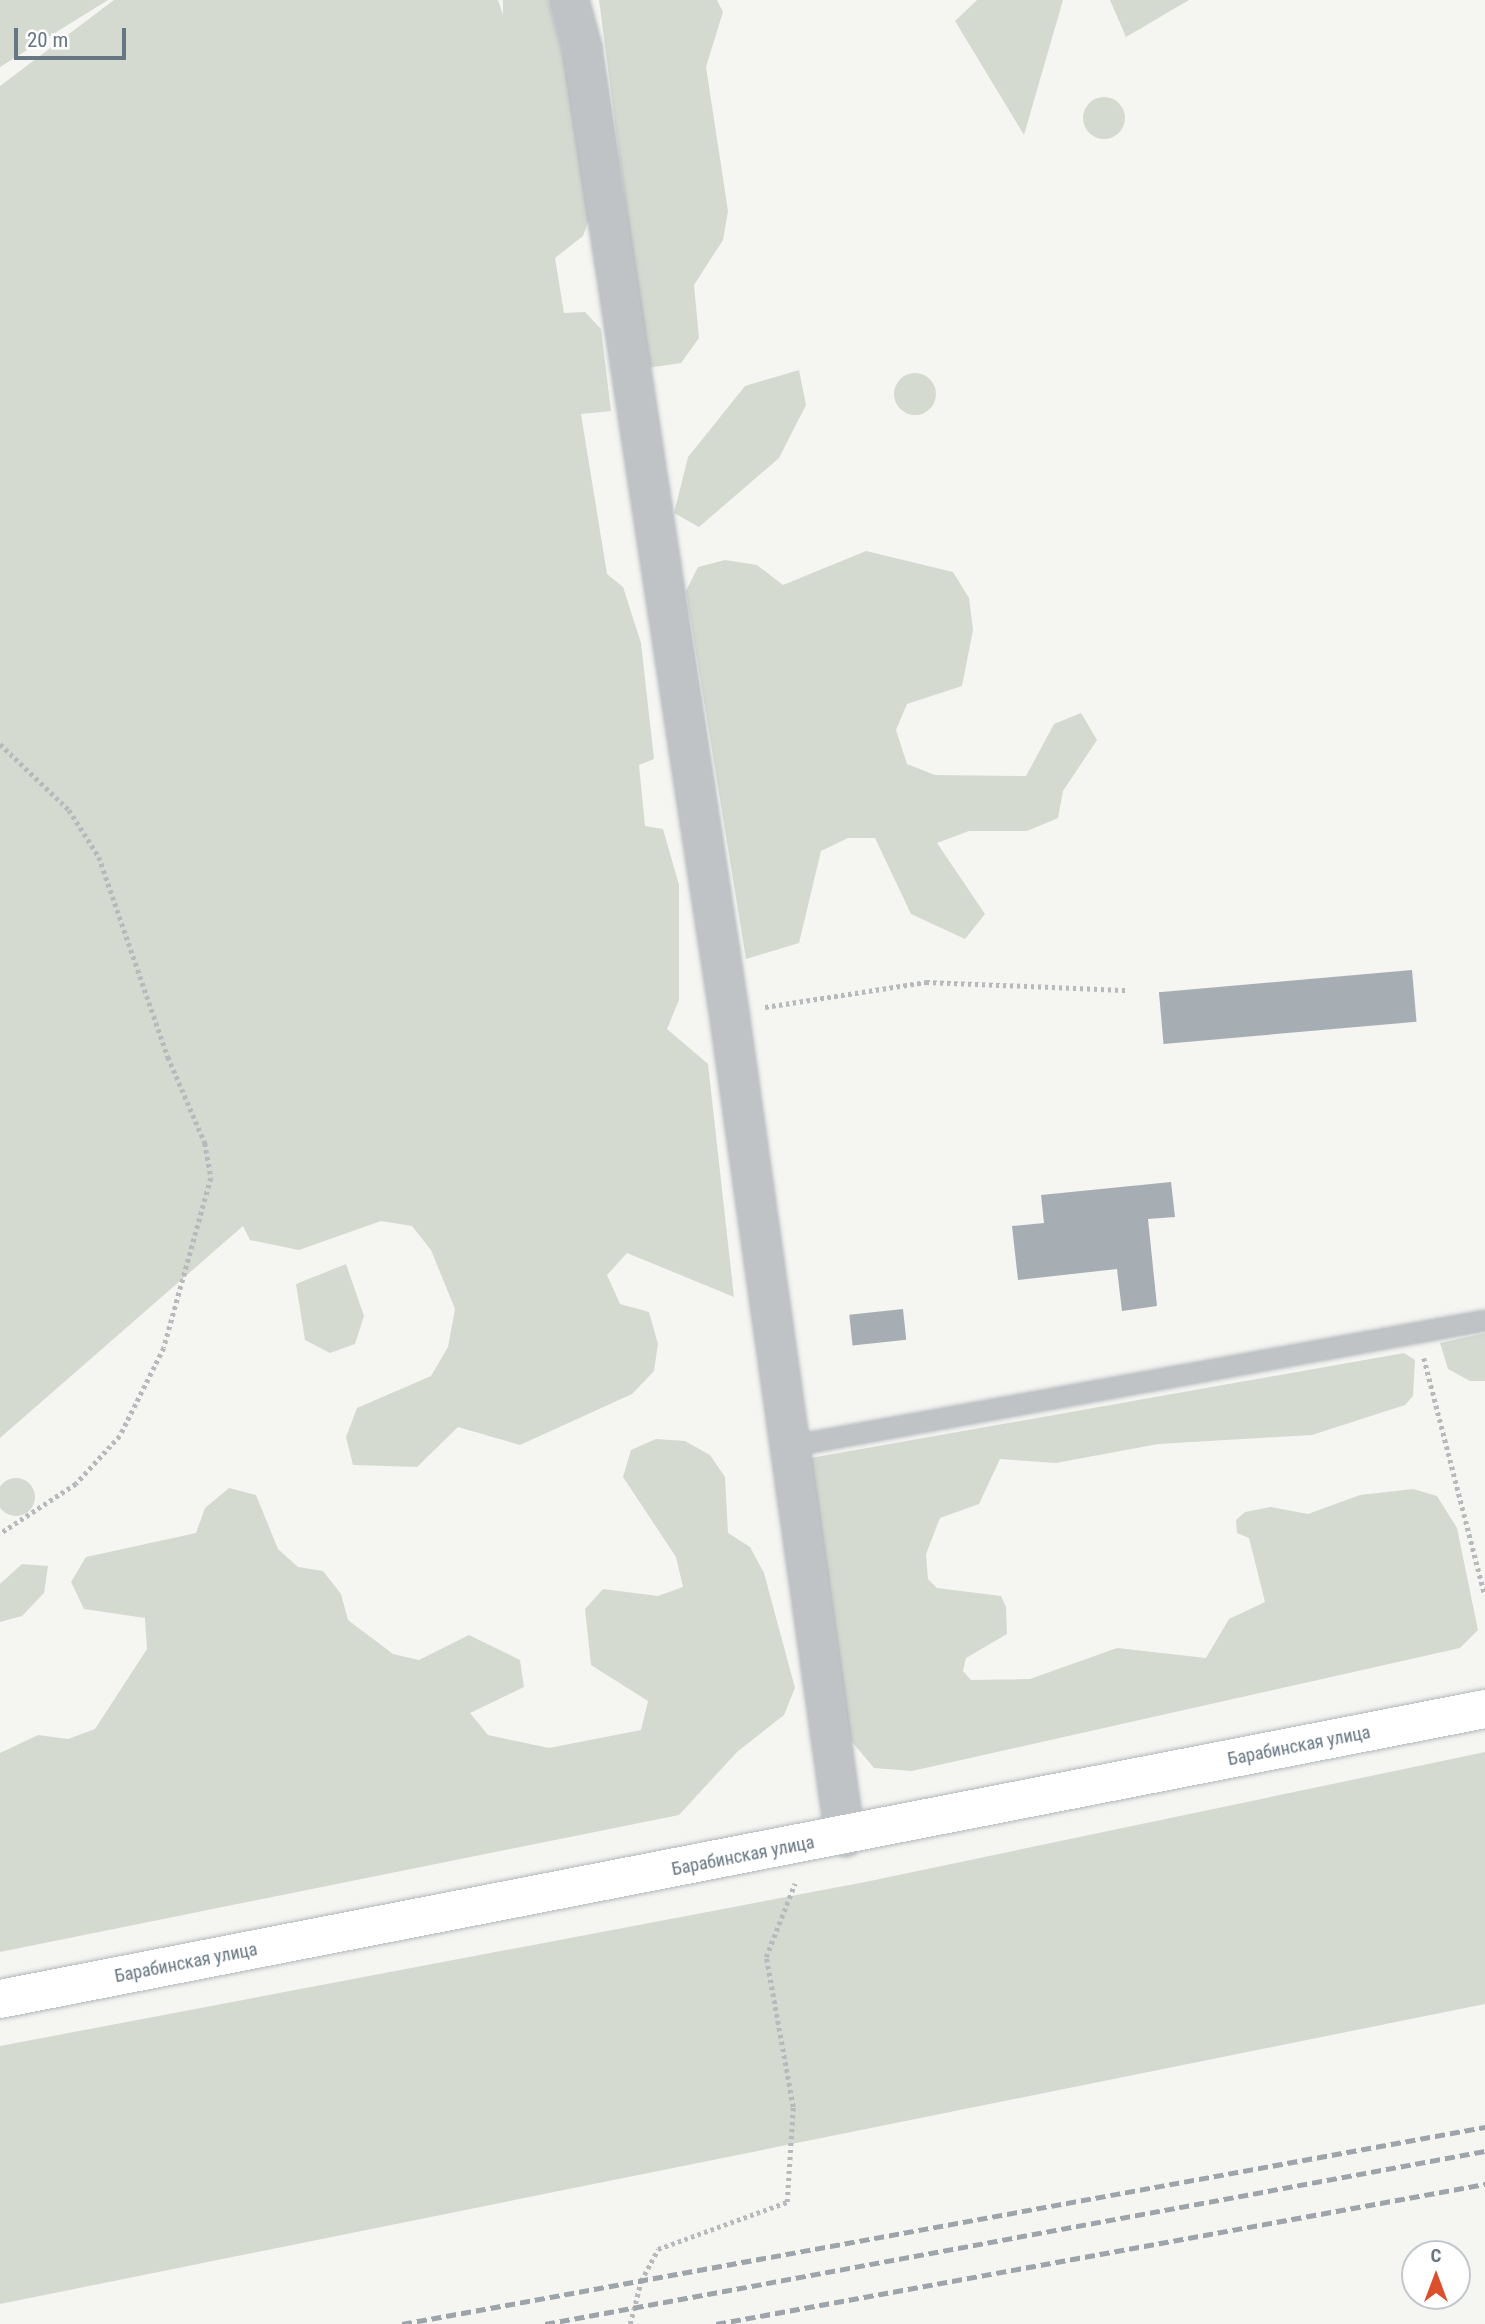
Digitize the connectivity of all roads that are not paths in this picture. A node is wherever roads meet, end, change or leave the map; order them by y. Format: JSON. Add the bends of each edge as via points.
{"nodes":[{"id":1,"x":569,"y":0,"type":"edge"},
{"id":2,"x":1485,"y":1320,"type":"edge"},
{"id":3,"x":788,"y":1446,"type":"junction"},
{"id":4,"x":1485,"y":1709,"type":"edge"},
{"id":5,"x":836,"y":1838,"type":"junction"},
{"id":6,"x":0,"y":1999,"type":"edge"}],
"edges":[{"from":1,"to":3,"type":"street","via":[[582,48],[729,1012]]},
{"from":2,"to":3,"type":"lane"},
{"from":3,"to":5,"type":"street"},
{"from":4,"to":5,"type":"main road","name":"Барабинская улица"},
{"from":5,"to":6,"type":"main road","name":"Барабинская улица"}]}
